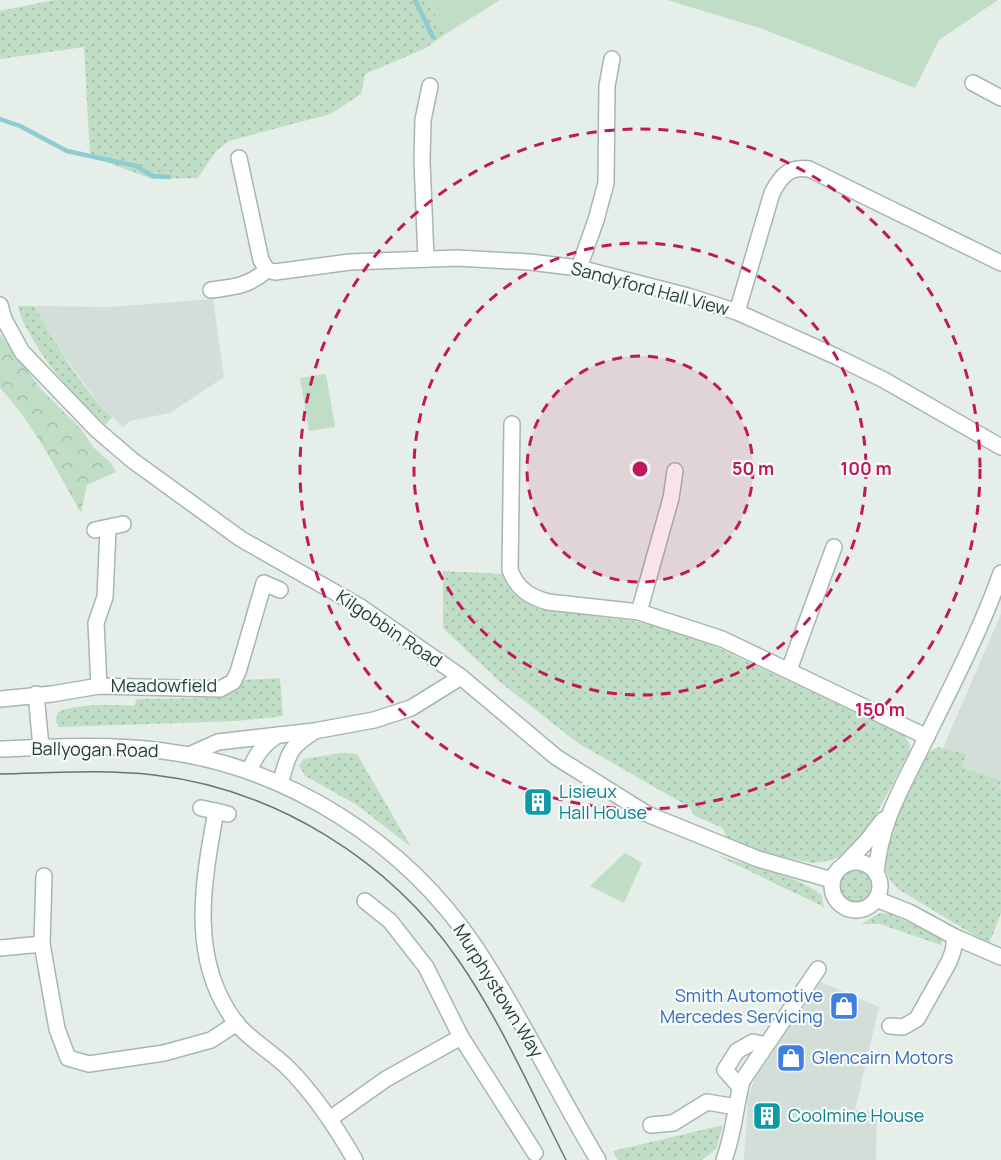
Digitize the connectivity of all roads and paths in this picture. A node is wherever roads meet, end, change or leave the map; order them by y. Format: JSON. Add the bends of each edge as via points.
{"nodes":[{"id":1,"x":612,"y":59,"type":"dead end"},
{"id":2,"x":973,"y":83,"type":"dead end"},
{"id":3,"x":430,"y":86,"type":"dead end"},
{"id":4,"x":1001,"y":98,"type":"edge"},
{"id":5,"x":239,"y":158,"type":"dead end"},
{"id":6,"x":426,"y":259,"type":"junction"},
{"id":7,"x":1001,"y":262,"type":"edge"},
{"id":8,"x":579,"y":268,"type":"junction"},
{"id":9,"x":267,"y":270,"type":"junction"},
{"id":10,"x":212,"y":290,"type":"dead end"},
{"id":11,"x":0,"y":305,"type":"edge"},
{"id":12,"x":737,"y":312,"type":"junction"},
{"id":13,"x":512,"y":424,"type":"dead end"},
{"id":14,"x":1001,"y":447,"type":"edge"},
{"id":15,"x":675,"y":471,"type":"dead end"},
{"id":16,"x":108,"y":528,"type":"dead end"},
{"id":17,"x":834,"y":547,"type":"dead end"},
{"id":18,"x":1000,"y":580,"type":"edge"},
{"id":19,"x":280,"y":590,"type":"dead end"},
{"id":20,"x":639,"y":612,"type":"junction"},
{"id":21,"x":789,"y":670,"type":"junction"},
{"id":22,"x":461,"y":677,"type":"junction"},
{"id":23,"x":99,"y":686,"type":"junction"},
{"id":24,"x":36,"y":694,"type":"junction"},
{"id":25,"x":0,"y":699,"type":"edge"},
{"id":26,"x":314,"y":731,"type":"junction"},
{"id":27,"x":279,"y":735,"type":"junction"},
{"id":28,"x":927,"y":737,"type":"junction"},
{"id":29,"x":41,"y":747,"type":"junction"},
{"id":30,"x":0,"y":749,"type":"edge"},
{"id":31,"x":189,"y":755,"type":"junction"},
{"id":32,"x":249,"y":771,"type":"junction"},
{"id":33,"x":279,"y":783,"type":"junction"},
{"id":34,"x":201,"y":808,"type":"dead end"},
{"id":35,"x":889,"y":813,"type":"junction"},
{"id":36,"x":845,"y":864,"type":"junction"},
{"id":37,"x":876,"y":873,"type":"junction"},
{"id":38,"x":44,"y":876,"type":"dead end"},
{"id":39,"x":832,"y":880,"type":"junction"},
{"id":40,"x":876,"y":899,"type":"junction"},
{"id":41,"x":365,"y":901,"type":"dead end"},
{"id":42,"x":955,"y":937,"type":"junction"},
{"id":43,"x":42,"y":944,"type":"junction"},
{"id":44,"x":0,"y":948,"type":"edge"},
{"id":45,"x":1001,"y":957,"type":"edge"},
{"id":46,"x":818,"y":969,"type":"dead end"},
{"id":47,"x":237,"y":1023,"type":"junction"},
{"id":48,"x":890,"y":1026,"type":"dead end"},
{"id":49,"x":461,"y":1036,"type":"junction"},
{"id":50,"x":736,"y":1107,"type":"junction"},
{"id":51,"x":331,"y":1118,"type":"junction"},
{"id":52,"x":651,"y":1125,"type":"dead end"},
{"id":53,"x":535,"y":1153,"type":"dead end"},
{"id":54,"x":355,"y":1160,"type":"edge"},
{"id":55,"x":598,"y":1160,"type":"edge"},
{"id":56,"x":724,"y":1160,"type":"edge"}],
"edges":[{"from":1,"to":8,"type":"street","via":[[607,86],[606,183]]},
{"from":2,"to":4,"type":"street"},
{"from":3,"to":6,"type":"street","via":[[423,120],[422,161]]},
{"from":5,"to":9,"type":"street","via":[[261,260]]},
{"from":6,"to":8,"type":"street","name":"Sandyford Hall View"},
{"from":6,"to":9,"type":"street","name":"Sandyford Hall View"},
{"from":7,"to":12,"type":"street","via":[[798,167],[787,172],[772,193]]},
{"from":8,"to":12,"type":"street","name":"Sandyford Hall View"},
{"from":9,"to":10,"type":"street","via":[[248,283]]},
{"from":11,"to":22,"type":"street","name":"Kilgobbin Road","via":[[22,352],[97,430],[132,460],[241,539],[359,606]]},
{"from":12,"to":14,"type":"street","name":"Sandyford Hall View","via":[[884,380]]},
{"from":13,"to":20,"type":"street","via":[[513,577],[522,590],[548,602]]},
{"from":15,"to":20,"type":"street"},
{"from":16,"to":23,"type":"street","name":"Meadowfield","via":[[105,597],[96,623]]},
{"from":17,"to":21,"type":"street"},
{"from":18,"to":28,"type":"street"},
{"from":19,"to":23,"type":"street","name":"Meadowfield","via":[[264,583],[238,672],[232,682],[220,689]]},
{"from":20,"to":21,"type":"street","via":[[722,639]]},
{"from":21,"to":28,"type":"street"},
{"from":22,"to":26,"type":"street","via":[[411,708],[374,720]]},
{"from":22,"to":39,"type":"street","name":"Kilgobbin Road","via":[[556,757],[646,814],[758,859]]},
{"from":23,"to":24,"type":"street","name":"Meadowfield"},
{"from":24,"to":25,"type":"street","name":"Meadowfield"},
{"from":24,"to":29,"type":"street"},
{"from":26,"to":27,"type":"street"},
{"from":26,"to":33,"type":"street","via":[[290,750]]},
{"from":27,"to":31,"type":"street","via":[[218,742]]},
{"from":27,"to":32,"type":"street","via":[[257,753]]},
{"from":28,"to":35,"type":"street"},
{"from":29,"to":30,"type":"street","name":"Ballyogan Road"},
{"from":29,"to":31,"type":"street","name":"Ballyogan Road","via":[[136,748]]},
{"from":31,"to":32,"type":"street","name":"Ballyogan Road"},
{"from":32,"to":33,"type":"street","name":"Murphystown Way"},
{"from":33,"to":55,"type":"street","name":"Murphystown Way","via":[[381,845],[439,901],[476,948]]},
{"from":34,"to":47,"type":"street","via":[[222,812],[205,871],[202,925],[211,974]]},
{"from":35,"to":36,"type":"street"},
{"from":35,"to":37,"type":"street"},
{"from":36,"to":37,"type":"street","via":[[865,863]]},
{"from":36,"to":39,"type":"street"},
{"from":37,"to":40,"type":"street","via":[[880,888]]},
{"from":38,"to":43,"type":"street"},
{"from":39,"to":40,"type":"street","via":[[834,898],[846,908],[862,909]]},
{"from":40,"to":42,"type":"street"},
{"from":41,"to":49,"type":"street","via":[[390,921],[426,967]]},
{"from":42,"to":45,"type":"street"},
{"from":42,"to":48,"type":"street","via":[[949,962],[916,1019],[903,1027]]},
{"from":43,"to":44,"type":"street"},
{"from":43,"to":47,"type":"street","via":[[57,1029],[68,1058],[89,1064],[164,1053],[211,1040]]},
{"from":46,"to":50,"type":"street","via":[[742,1081]]},
{"from":47,"to":51,"type":"street","via":[[288,1068]]},
{"from":49,"to":51,"type":"street","via":[[386,1079]]},
{"from":49,"to":53,"type":"street"},
{"from":50,"to":52,"type":"street","via":[[707,1102],[673,1123]]},
{"from":50,"to":56,"type":"street","via":[[731,1143]]},
{"from":51,"to":54,"type":"street"}]}
